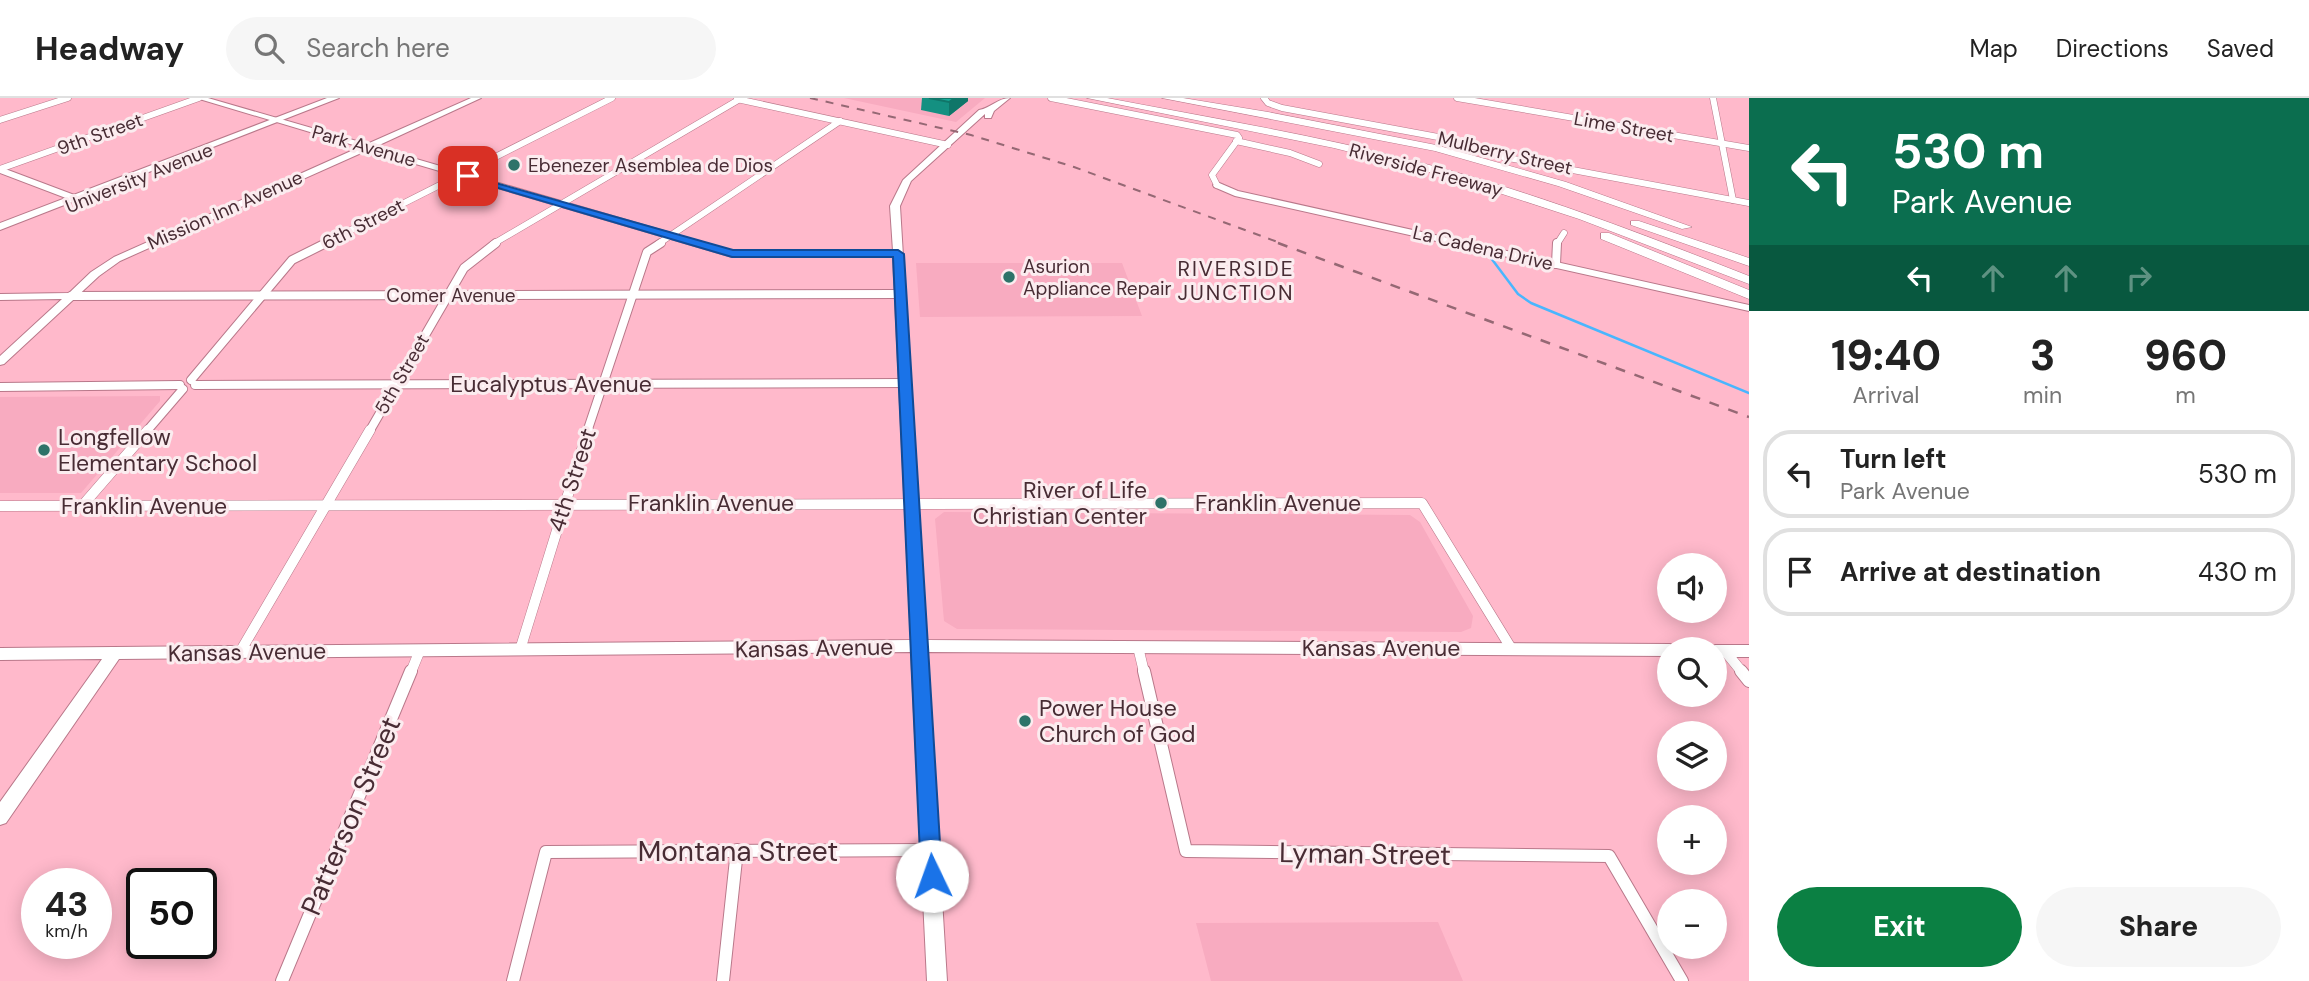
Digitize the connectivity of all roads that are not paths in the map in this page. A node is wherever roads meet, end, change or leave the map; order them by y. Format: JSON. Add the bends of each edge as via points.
{"nodes":[{"id":1,"x":68,"y":98,"type":"edge"},
{"id":2,"x":200,"y":98,"type":"edge"},
{"id":3,"x":335,"y":98,"type":"edge"},
{"id":4,"x":477,"y":98,"type":"edge"},
{"id":5,"x":612,"y":98,"type":"edge"},
{"id":6,"x":1006,"y":98,"type":"edge"},
{"id":7,"x":1051,"y":98,"type":"edge"},
{"id":8,"x":1092,"y":98,"type":"edge"},
{"id":9,"x":1144,"y":98,"type":"edge"},
{"id":10,"x":1167,"y":98,"type":"edge"},
{"id":11,"x":1457,"y":98,"type":"edge"},
{"id":12,"x":1713,"y":98,"type":"edge"},
{"id":13,"x":737,"y":99,"type":"edge"},
{"id":14,"x":1266,"y":99,"type":"edge"},
{"id":15,"x":0,"y":120,"type":"edge"},
{"id":16,"x":278,"y":121,"type":"junction"},
{"id":17,"x":840,"y":121,"type":"junction"},
{"id":18,"x":1237,"y":138,"type":"junction"},
{"id":19,"x":1323,"y":142,"type":"junction"},
{"id":20,"x":1720,"y":143,"type":"junction"},
{"id":21,"x":948,"y":145,"type":"junction"},
{"id":22,"x":367,"y":147,"type":"junction"},
{"id":23,"x":1749,"y":148,"type":"edge"},
{"id":24,"x":1319,"y":164,"type":"dead end"},
{"id":25,"x":0,"y":169,"type":"edge"},
{"id":26,"x":461,"y":174,"type":"junction"},
{"id":27,"x":1217,"y":185,"type":"joint"},
{"id":28,"x":78,"y":199,"type":"junction"},
{"id":29,"x":1733,"y":200,"type":"junction"},
{"id":30,"x":1749,"y":203,"type":"edge"},
{"id":31,"x":561,"y":204,"type":"junction"},
{"id":32,"x":0,"y":227,"type":"edge"},
{"id":33,"x":0,"y":233,"type":"edge"},
{"id":34,"x":1564,"y":233,"type":"dead end"},
{"id":35,"x":671,"y":236,"type":"junction"},
{"id":36,"x":1749,"y":251,"type":"edge"},
{"id":37,"x":898,"y":254,"type":"junction"},
{"id":38,"x":1749,"y":262,"type":"edge"},
{"id":39,"x":1556,"y":264,"type":"junction"},
{"id":40,"x":1749,"y":280,"type":"edge"},
{"id":41,"x":902,"y":294,"type":"junction"},
{"id":42,"x":262,"y":295,"type":"junction"},
{"id":43,"x":447,"y":295,"type":"junction"},
{"id":44,"x":633,"y":295,"type":"junction"},
{"id":45,"x":1749,"y":295,"type":"edge"},
{"id":46,"x":71,"y":296,"type":"junction"},
{"id":47,"x":0,"y":297,"type":"edge"},
{"id":48,"x":1749,"y":308,"type":"edge"},
{"id":49,"x":0,"y":362,"type":"edge"},
{"id":50,"x":193,"y":383,"type":"junction"},
{"id":51,"x":907,"y":383,"type":"junction"},
{"id":52,"x":605,"y":384,"type":"junction"},
{"id":53,"x":397,"y":385,"type":"junction"},
{"id":54,"x":0,"y":387,"type":"edge"},
{"id":55,"x":181,"y":387,"type":"junction"},
{"id":56,"x":912,"y":503,"type":"junction"},
{"id":57,"x":563,"y":504,"type":"junction"},
{"id":58,"x":324,"y":505,"type":"junction"},
{"id":59,"x":0,"y":506,"type":"edge"},
{"id":60,"x":82,"y":506,"type":"junction"},
{"id":61,"x":920,"y":646,"type":"junction"},
{"id":62,"x":1138,"y":647,"type":"junction"},
{"id":63,"x":1511,"y":648,"type":"junction"},
{"id":64,"x":420,"y":650,"type":"junction"},
{"id":65,"x":520,"y":650,"type":"junction"},
{"id":66,"x":1657,"y":650,"type":"edge"},
{"id":67,"x":1727,"y":651,"type":"edge"},
{"id":68,"x":1749,"y":651,"type":"edge"},
{"id":69,"x":240,"y":652,"type":"junction"},
{"id":70,"x":0,"y":654,"type":"edge"},
{"id":71,"x":114,"y":654,"type":"junction"},
{"id":72,"x":1727,"y":658,"type":"edge"},
{"id":73,"x":1749,"y":681,"type":"edge"},
{"id":74,"x":0,"y":817,"type":"edge"},
{"id":75,"x":737,"y":850,"type":"junction"},
{"id":76,"x":930,"y":850,"type":"junction"},
{"id":77,"x":282,"y":981,"type":"edge"},
{"id":78,"x":513,"y":981,"type":"edge"},
{"id":79,"x":723,"y":981,"type":"edge"},
{"id":80,"x":937,"y":981,"type":"edge"},
{"id":81,"x":1682,"y":981,"type":"edge"}],
"edges":[{"from":1,"to":15,"type":"street"},
{"from":2,"to":16,"type":"street","name":"Park Avenue"},
{"from":2,"to":25,"type":"street","name":"9th Street"},
{"from":3,"to":16,"type":"main road","name":"University Avenue"},
{"from":4,"to":22,"type":"street","name":"Mission Inn Avenue"},
{"from":5,"to":26,"type":"street","name":"6th Street"},
{"from":6,"to":21,"type":"street","via":[[956,144]]},
{"from":7,"to":18,"type":"street"},
{"from":8,"to":19,"type":"highway","name":"Riverside Freeway"},
{"from":9,"to":38,"type":"highway","name":"Riverside Freeway","via":[[1455,164]]},
{"from":10,"to":36,"type":"highway","via":[[1374,135],[1490,162]]},
{"from":11,"to":20,"type":"street","name":"Lime Street"},
{"from":12,"to":20,"type":"street"},
{"from":13,"to":17,"type":"street"},
{"from":13,"to":31,"type":"street","name":"5th Street"},
{"from":14,"to":29,"type":"street","name":"Mulberry Street","via":[[1282,108],[1438,137],[1503,157]]},
{"from":16,"to":22,"type":"street","name":"Park Avenue"},
{"from":16,"to":28,"type":"main road","name":"University Avenue"},
{"from":17,"to":21,"type":"street"},
{"from":17,"to":35,"type":"street","name":"4th Street"},
{"from":18,"to":24,"type":"street"},
{"from":18,"to":27,"type":"street","via":[[1212,175]]},
{"from":19,"to":40,"type":"highway","name":"Riverside Freeway","via":[[1532,199]]},
{"from":19,"to":45,"type":"highway","via":[[1489,191]]},
{"from":20,"to":23,"type":"street","name":"Lime Street"},
{"from":20,"to":29,"type":"street"},
{"from":21,"to":37,"type":"street","via":[[907,180],[899,193],[895,206]]},
{"from":22,"to":26,"type":"street","name":"Park Avenue"},
{"from":22,"to":46,"type":"street","name":"Mission Inn Avenue","via":[[132,251]]},
{"from":25,"to":28,"type":"street"},
{"from":26,"to":31,"type":"street","name":"Park Avenue"},
{"from":26,"to":42,"type":"street","name":"6th Street","via":[[292,260]]},
{"from":27,"to":39,"type":"street","name":"La Cadena Drive","via":[[1235,193]]},
{"from":28,"to":32,"type":"main road","name":"University Avenue"},
{"from":28,"to":33,"type":"main road","name":"University Avenue"},
{"from":29,"to":30,"type":"street","name":"Mulberry Street"},
{"from":31,"to":35,"type":"street","name":"Park Avenue"},
{"from":31,"to":43,"type":"street","name":"5th Street","via":[[487,248],[464,268]]},
{"from":34,"to":39,"type":"street","via":[[1557,242]]},
{"from":35,"to":37,"type":"street","name":"Park Avenue","via":[[732,254]]},
{"from":35,"to":44,"type":"street","name":"4th Street","via":[[648,252]]},
{"from":37,"to":41,"type":"street"},
{"from":39,"to":48,"type":"street","name":"La Cadena Drive"},
{"from":41,"to":44,"type":"street","name":"Comer Avenue"},
{"from":41,"to":51,"type":"street"},
{"from":42,"to":43,"type":"street","name":"Comer Avenue"},
{"from":42,"to":46,"type":"street","name":"Comer Avenue"},
{"from":42,"to":50,"type":"street","name":"6th Street"},
{"from":43,"to":44,"type":"street","name":"Comer Avenue"},
{"from":43,"to":53,"type":"street","name":"5th Street"},
{"from":44,"to":52,"type":"street","name":"4th Street"},
{"from":46,"to":47,"type":"street","name":"Comer Avenue"},
{"from":46,"to":49,"type":"street","name":"Mission Inn Avenue"},
{"from":50,"to":53,"type":"street","name":"Eucalyptus Avenue"},
{"from":50,"to":55,"type":"street"},
{"from":51,"to":52,"type":"street","name":"Eucalyptus Avenue"},
{"from":51,"to":56,"type":"street"},
{"from":52,"to":53,"type":"street","name":"Eucalyptus Avenue"},
{"from":52,"to":57,"type":"street","name":"4th Street"},
{"from":53,"to":58,"type":"street","name":"5th Street"},
{"from":54,"to":55,"type":"street"},
{"from":55,"to":60,"type":"street"},
{"from":56,"to":57,"type":"street","name":"Franklin Avenue"},
{"from":56,"to":61,"type":"street"},
{"from":56,"to":63,"type":"street","name":"Franklin Avenue","via":[[1422,503]]},
{"from":57,"to":58,"type":"street","name":"Franklin Avenue"},
{"from":57,"to":65,"type":"street","name":"4th Street"},
{"from":58,"to":60,"type":"street","name":"Franklin Avenue"},
{"from":58,"to":69,"type":"street","name":"5th Street"},
{"from":59,"to":60,"type":"street","name":"Franklin Avenue"},
{"from":61,"to":62,"type":"street","name":"Kansas Avenue"},
{"from":61,"to":65,"type":"street","name":"Kansas Avenue"},
{"from":61,"to":76,"type":"street"},
{"from":62,"to":63,"type":"street","name":"Kansas Avenue"},
{"from":62,"to":81,"type":"street","name":"Lyman Street","via":[[1186,851],[1609,856]]},
{"from":63,"to":66,"type":"street","name":"Kansas Avenue"},
{"from":64,"to":65,"type":"street","name":"Kansas Avenue"},
{"from":64,"to":69,"type":"street","name":"Kansas Avenue"},
{"from":64,"to":77,"type":"street","name":"Patterson Street"},
{"from":67,"to":68,"type":"street"},
{"from":69,"to":71,"type":"street","name":"Kansas Avenue"},
{"from":70,"to":71,"type":"street","name":"Kansas Avenue"},
{"from":71,"to":74,"type":"street"},
{"from":72,"to":73,"type":"street"},
{"from":75,"to":76,"type":"street","name":"Montana Street"},
{"from":75,"to":78,"type":"street","name":"Montana Street","via":[[546,852]]},
{"from":75,"to":79,"type":"street"},
{"from":76,"to":80,"type":"street"}]}
